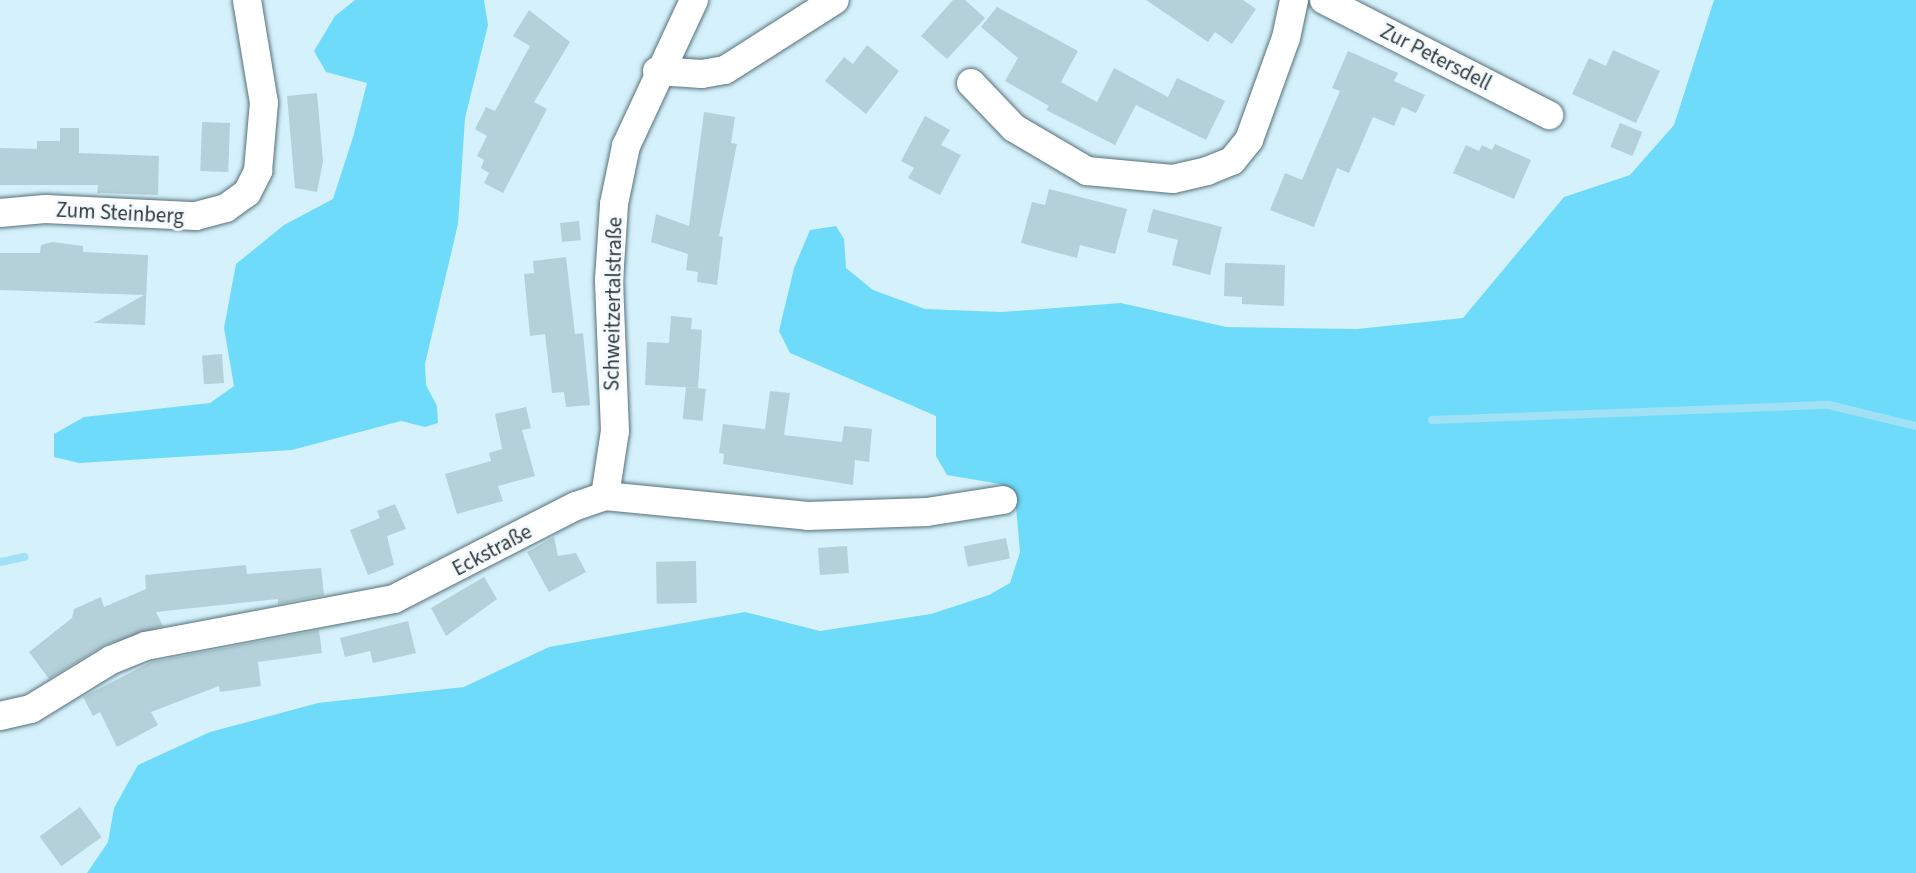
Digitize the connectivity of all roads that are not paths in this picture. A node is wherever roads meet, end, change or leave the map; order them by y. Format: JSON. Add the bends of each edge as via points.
{"nodes":[{"id":1,"x":247,"y":0,"type":"edge"},
{"id":2,"x":694,"y":0,"type":"edge"},
{"id":3,"x":835,"y":0,"type":"edge"},
{"id":4,"x":1294,"y":0,"type":"edge"},
{"id":5,"x":1324,"y":0,"type":"edge"},
{"id":6,"x":657,"y":71,"type":"junction"},
{"id":7,"x":971,"y":83,"type":"dead end"},
{"id":8,"x":1549,"y":115,"type":"dead end"},
{"id":9,"x":0,"y":213,"type":"edge"},
{"id":10,"x":605,"y":496,"type":"junction"},
{"id":11,"x":1003,"y":500,"type":"dead end"},
{"id":12,"x":1,"y":717,"type":"edge"}],
"edges":[{"from":1,"to":9,"type":"street","name":"Zum Steinberg","via":[[264,103],[260,162],[247,194],[226,208],[196,216],[45,209]]},
{"from":2,"to":6,"type":"street","name":"Schweitzertalstraße"},
{"from":3,"to":6,"type":"street","via":[[725,69],[702,74]]},
{"from":4,"to":7,"type":"street","via":[[1286,38],[1249,140],[1232,161],[1207,171],[1173,179],[1087,171],[1014,128]]},
{"from":5,"to":8,"type":"street","name":"Zur Petersdell"},
{"from":6,"to":10,"type":"street","name":"Schweitzertalstraße","via":[[626,146],[614,204],[609,280],[615,431]]},
{"from":10,"to":11,"type":"street","name":"Eckstraße","via":[[807,516],[927,512]]},
{"from":10,"to":12,"type":"street","name":"Eckstraße","via":[[576,506],[394,599],[146,646],[111,660],[31,709]]}]}
